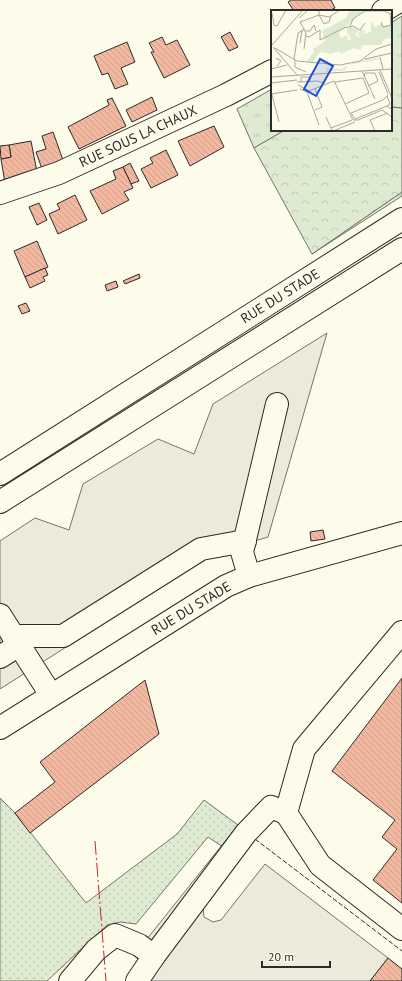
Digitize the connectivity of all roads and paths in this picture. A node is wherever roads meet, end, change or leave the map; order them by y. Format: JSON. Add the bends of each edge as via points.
{"nodes":[{"id":1,"x":401,"y":0,"type":"edge"},
{"id":2,"x":385,"y":10,"type":"edge"},
{"id":3,"x":271,"y":72,"type":"edge"},
{"id":4,"x":0,"y":194,"type":"edge"},
{"id":5,"x":402,"y":219,"type":"edge"},
{"id":6,"x":402,"y":249,"type":"edge"},
{"id":7,"x":277,"y":404,"type":"dead end"},
{"id":8,"x":0,"y":474,"type":"edge"},
{"id":9,"x":0,"y":502,"type":"edge"},
{"id":10,"x":402,"y":533,"type":"edge"},
{"id":11,"x":245,"y":541,"type":"junction"},
{"id":12,"x":249,"y":576,"type":"junction"},
{"id":13,"x":0,"y":615,"type":"edge"},
{"id":14,"x":402,"y":632,"type":"edge"},
{"id":15,"x":16,"y":640,"type":"junction"},
{"id":16,"x":0,"y":657,"type":"edge"},
{"id":17,"x":51,"y":695,"type":"junction"},
{"id":18,"x":0,"y":728,"type":"edge"},
{"id":19,"x":286,"y":813,"type":"junction"},
{"id":20,"x":402,"y":929,"type":"edge"},
{"id":21,"x":154,"y":956,"type":"junction"},
{"id":22,"x":70,"y":981,"type":"edge"},
{"id":23,"x":137,"y":981,"type":"edge"}],
"edges":[{"from":1,"to":2,"type":"main road"},
{"from":3,"to":4,"type":"main road","name":"RUE SOUS LA CHAUX","via":[[226,96],[59,173]]},
{"from":5,"to":8,"type":"main road","name":"RUE DU STADE"},
{"from":6,"to":9,"type":"main road","name":"RUE DU STADE"},
{"from":7,"to":11,"type":"main road"},
{"from":10,"to":12,"type":"main road","name":"RUE DU STADE"},
{"from":11,"to":12,"type":"main road","via":[[242,552]]},
{"from":11,"to":15,"type":"main road","via":[[202,549],[63,636]]},
{"from":12,"to":17,"type":"main road","name":"RUE DU STADE","via":[[226,586]]},
{"from":13,"to":15,"type":"main road"},
{"from":14,"to":19,"type":"main road","via":[[304,749]]},
{"from":15,"to":16,"type":"main road"},
{"from":15,"to":17,"type":"main road"},
{"from":17,"to":18,"type":"main road","name":"RUE DU STADE"},
{"from":19,"to":20,"type":"main road","via":[[320,865]]},
{"from":19,"to":21,"type":"main road","via":[[271,807],[246,833]]},
{"from":21,"to":22,"type":"main road","via":[[139,945],[115,936],[96,950]]},
{"from":21,"to":23,"type":"main road"}]}
